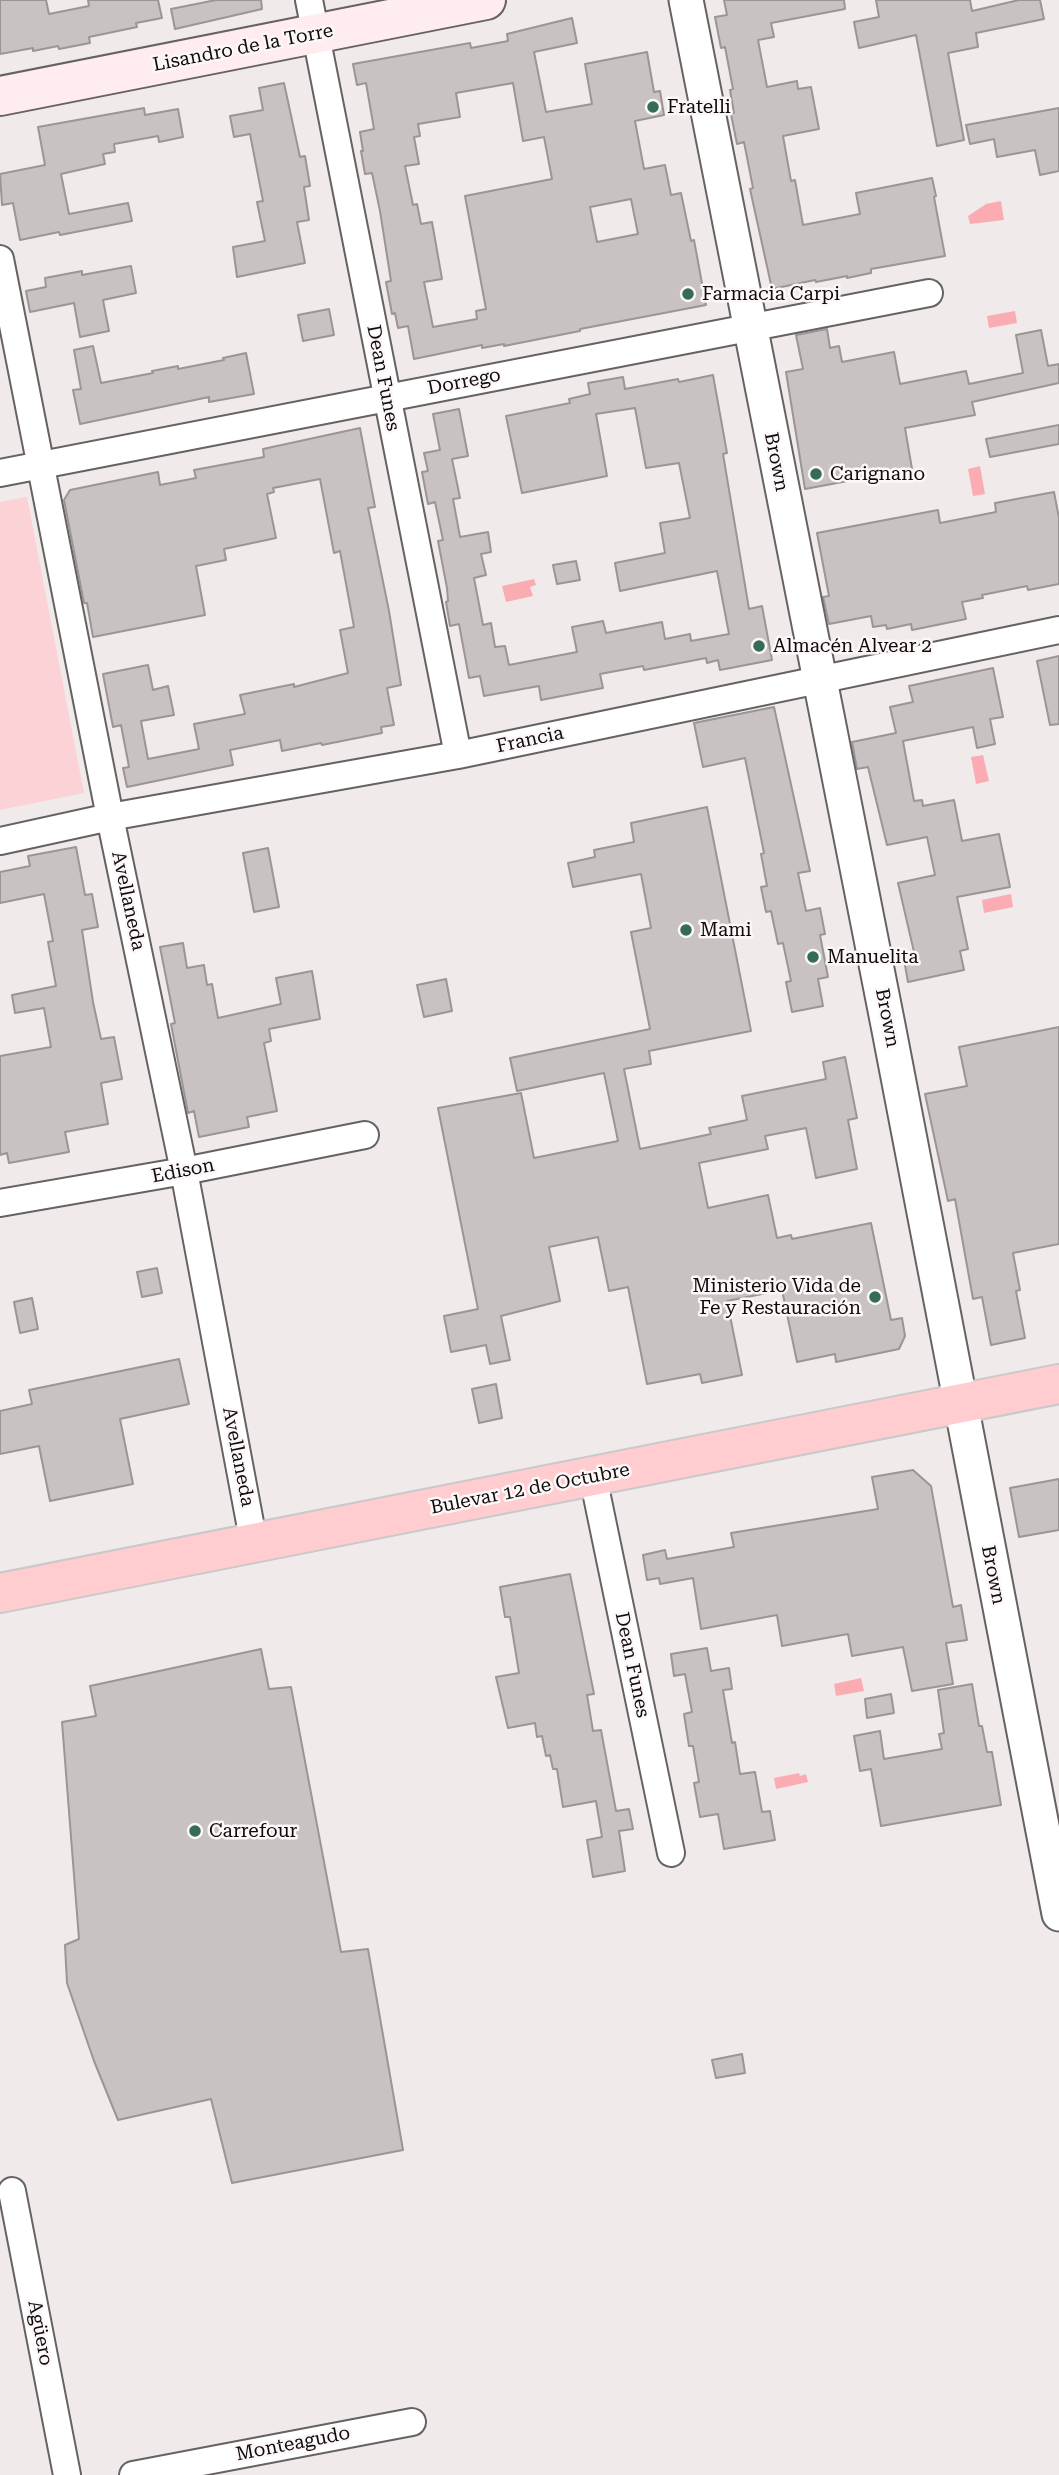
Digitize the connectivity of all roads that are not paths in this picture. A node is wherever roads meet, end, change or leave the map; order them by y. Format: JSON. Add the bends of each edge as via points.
{"nodes":[{"id":1,"x":486,"y":0,"type":"edge"},
{"id":2,"x":685,"y":0,"type":"edge"},
{"id":3,"x":313,"y":17,"type":"edge"},
{"id":4,"x":0,"y":96,"type":"edge"},
{"id":5,"x":0,"y":259,"type":"edge"},
{"id":6,"x":929,"y":293,"type":"dead end"},
{"id":7,"x":749,"y":326,"type":"junction"},
{"id":8,"x":387,"y":397,"type":"junction"},
{"id":9,"x":41,"y":465,"type":"junction"},
{"id":10,"x":0,"y":473,"type":"edge"},
{"id":11,"x":1059,"y":630,"type":"edge"},
{"id":12,"x":818,"y":680,"type":"junction"},
{"id":13,"x":458,"y":755,"type":"junction"},
{"id":14,"x":110,"y":817,"type":"junction"},
{"id":15,"x":0,"y":841,"type":"edge"},
{"id":16,"x":365,"y":1135,"type":"dead end"},
{"id":17,"x":184,"y":1171,"type":"junction"},
{"id":18,"x":0,"y":1203,"type":"edge"},
{"id":19,"x":1059,"y":1384,"type":"edge"},
{"id":20,"x":960,"y":1405,"type":"junction"},
{"id":21,"x":593,"y":1477,"type":"junction"},
{"id":22,"x":254,"y":1544,"type":"junction"},
{"id":23,"x":0,"y":1593,"type":"edge"},
{"id":24,"x":1049,"y":1814,"type":"edge"},
{"id":25,"x":671,"y":1853,"type":"dead end"},
{"id":26,"x":1059,"y":1914,"type":"edge"},
{"id":27,"x":12,"y":2191,"type":"dead end"},
{"id":28,"x":412,"y":2422,"type":"dead end"},
{"id":29,"x":67,"y":2475,"type":"edge"},
{"id":30,"x":133,"y":2475,"type":"edge"}],
"edges":[{"from":1,"to":3,"type":"main road","name":"Lisandro de la Torre"},
{"from":2,"to":7,"type":"street","name":"Brown"},
{"from":3,"to":4,"type":"main road","name":"Lisandro de la Torre"},
{"from":3,"to":8,"type":"street","name":"Dean Funes"},
{"from":5,"to":9,"type":"street","name":"Avellaneda"},
{"from":6,"to":7,"type":"street","name":"Dorrego"},
{"from":7,"to":8,"type":"street","name":"Dorrego"},
{"from":7,"to":12,"type":"street","name":"Brown"},
{"from":8,"to":9,"type":"street","name":"Dorrego"},
{"from":8,"to":13,"type":"street","name":"Dean Funes"},
{"from":9,"to":10,"type":"street","name":"Dorrego"},
{"from":9,"to":14,"type":"street","name":"Avellaneda"},
{"from":11,"to":12,"type":"street","name":"Francia"},
{"from":12,"to":13,"type":"street","name":"Francia"},
{"from":12,"to":20,"type":"street","name":"Brown"},
{"from":13,"to":14,"type":"street","name":"Francia"},
{"from":14,"to":15,"type":"street","name":"Francia"},
{"from":14,"to":17,"type":"street","name":"Avellaneda"},
{"from":16,"to":17,"type":"street","name":"Edison"},
{"from":17,"to":18,"type":"street","name":"Edison"},
{"from":17,"to":22,"type":"street","name":"Avellaneda"},
{"from":19,"to":20,"type":"highway","name":"Bulevar 12 de Octubre"},
{"from":20,"to":21,"type":"highway","name":"Bulevar 12 de Octubre"},
{"from":20,"to":24,"type":"street","name":"Brown"},
{"from":21,"to":22,"type":"highway","name":"Bulevar 12 de Octubre"},
{"from":21,"to":25,"type":"street","name":"Dean Funes"},
{"from":22,"to":23,"type":"highway","name":"Bulevar 12 de Octubre"},
{"from":24,"to":26,"type":"street","name":"Brown"},
{"from":27,"to":29,"type":"street","name":"Agüero"},
{"from":28,"to":30,"type":"street","name":"Monteagudo"}]}
